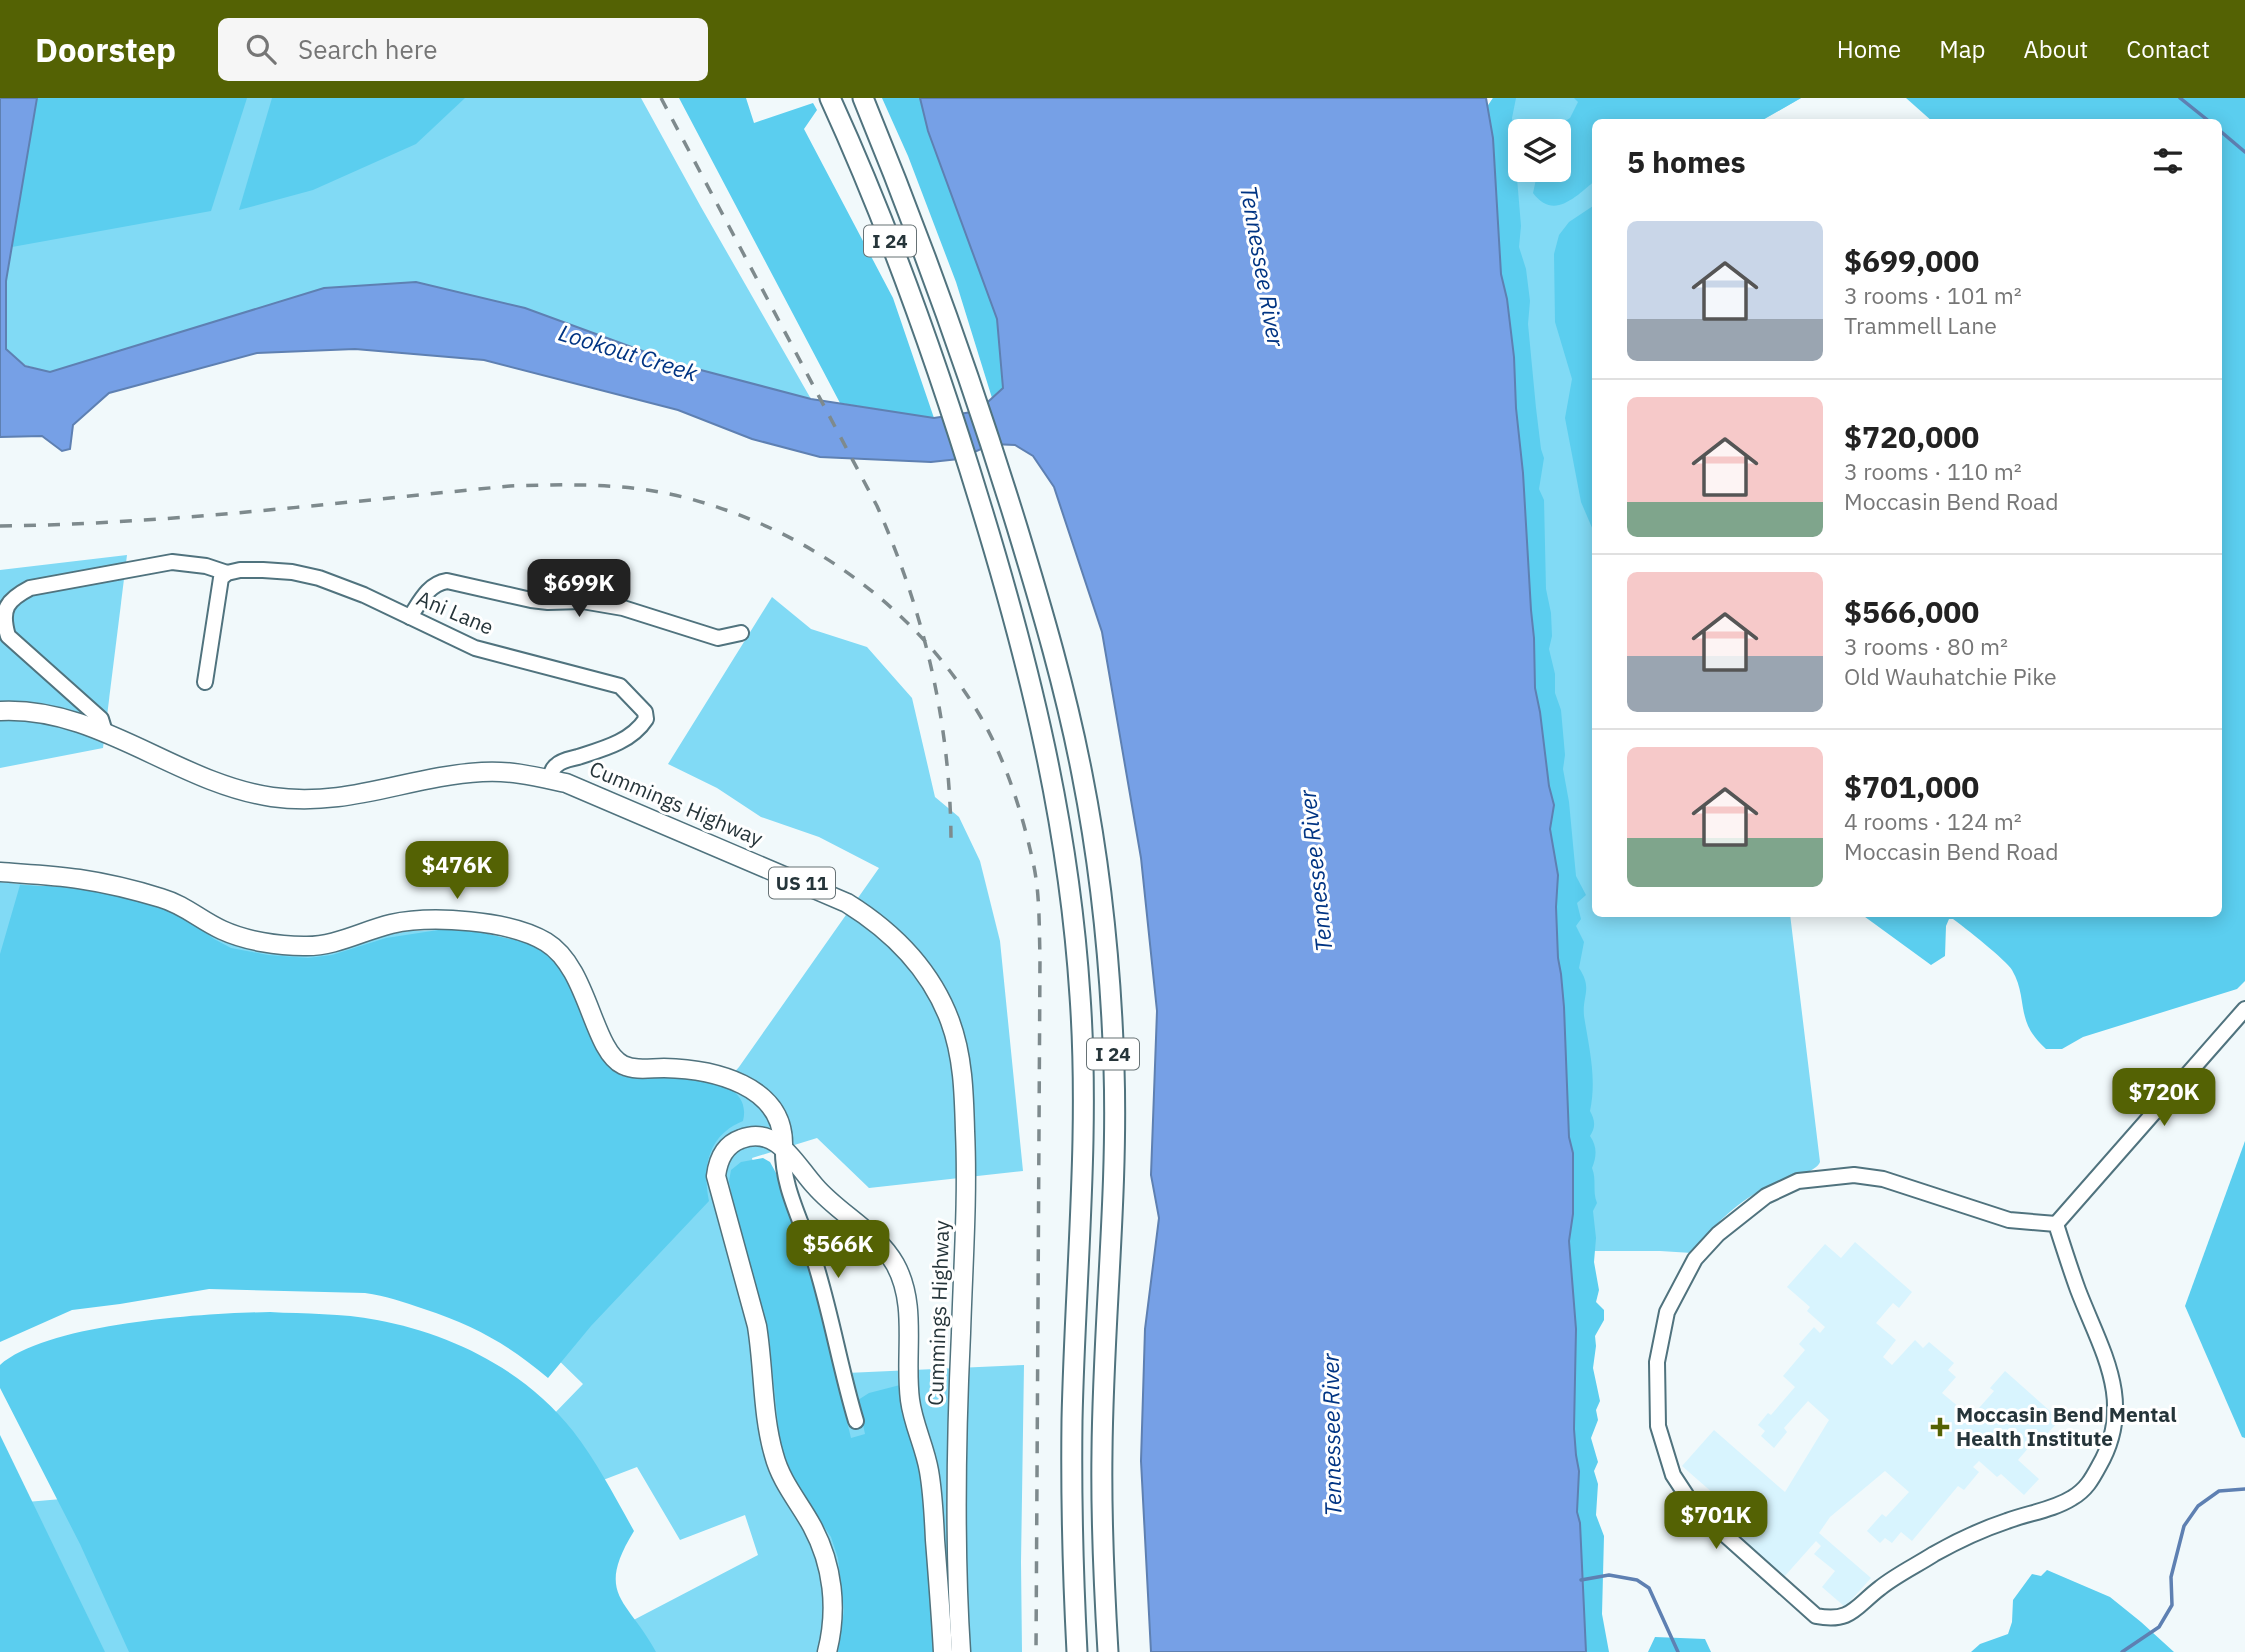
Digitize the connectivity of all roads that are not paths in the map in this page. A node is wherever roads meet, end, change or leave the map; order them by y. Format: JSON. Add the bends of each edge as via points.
{"nodes":[{"id":1,"x":830,"y":98,"type":"edge"},
{"id":2,"x":863,"y":98,"type":"edge"},
{"id":3,"x":227,"y":573,"type":"junction"},
{"id":4,"x":410,"y":617,"type":"junction"},
{"id":5,"x":741,"y":634,"type":"dead end"},
{"id":6,"x":205,"y":682,"type":"dead end"},
{"id":7,"x":0,"y":710,"type":"edge"},
{"id":8,"x":105,"y":732,"type":"junction"},
{"id":9,"x":550,"y":779,"type":"junction"},
{"id":10,"x":0,"y":872,"type":"edge"},
{"id":11,"x":2245,"y":1009,"type":"edge"},
{"id":12,"x":783,"y":1145,"type":"junction"},
{"id":13,"x":2056,"y":1224,"type":"junction"},
{"id":14,"x":856,"y":1421,"type":"dead end"},
{"id":15,"x":827,"y":1652,"type":"edge"},
{"id":16,"x":943,"y":1652,"type":"edge"},
{"id":17,"x":961,"y":1652,"type":"edge"},
{"id":18,"x":1077,"y":1652,"type":"edge"},
{"id":19,"x":1108,"y":1652,"type":"edge"}],
"edges":[{"from":1,"to":18,"type":"highway","number":"I 24","via":[[912,298],[973,480],[1013,611],[1061,825],[1074,922],[1084,1091],[1072,1418]]},
{"from":2,"to":19,"type":"highway","number":"I 24","via":[[901,190],[999,470],[1037,593],[1083,776],[1098,874],[1114,1069],[1102,1452]]},
{"from":3,"to":4,"type":"street","name":"Ani Lane","via":[[262,570],[319,578]]},
{"from":3,"to":6,"type":"street","via":[[221,578]]},
{"from":3,"to":8,"type":"street","name":"Ani Lane","via":[[172,562],[30,588],[14,596],[6,608],[8,636],[101,719]]},
{"from":4,"to":5,"type":"street","via":[[428,590],[447,580],[531,600],[623,608],[718,638]]},
{"from":4,"to":9,"type":"street","name":"Ani Lane","via":[[475,648],[620,686],[645,712],[646,719],[632,735],[560,762]]},
{"from":7,"to":8,"type":"main road","name":"Cummings Highway","number":"US 11","via":[[52,715]]},
{"from":8,"to":9,"type":"main road","name":"Cummings Highway","number":"US 11","via":[[223,785],[272,797],[307,800],[360,795],[483,772]]},
{"from":9,"to":17,"type":"main road","name":"Cummings Highway","number":"US 11","via":[[847,903],[902,945],[941,1001],[964,1082],[965,1233],[956,1518]]},
{"from":10,"to":12,"type":"main road","via":[[81,879],[163,898],[222,930],[305,947],[416,920],[470,921],[526,933],[559,951],[570,965],[614,1059],[632,1068],[701,1071],[734,1080],[765,1100],[777,1116]]},
{"from":11,"to":13,"type":"street"},
{"from":12,"to":14,"type":"street","via":[[787,1185],[814,1258]]},
{"from":12,"to":15,"type":"main road","via":[[765,1138],[742,1138],[723,1153],[716,1176],[757,1326],[774,1457],[812,1526],[829,1572],[833,1618]]},
{"from":12,"to":16,"type":"main road","via":[[816,1188],[878,1242],[904,1282],[910,1398],[932,1489]]},
{"from":13,"to":13,"type":"street","via":[[2010,1220],[1883,1179],[1854,1175],[1798,1181],[1766,1196],[1695,1259],[1667,1312],[1657,1362],[1658,1426],[1673,1475],[1693,1507],[1816,1616],[1833,1620],[1852,1613],[1881,1587],[1937,1553],[2081,1492],[2109,1449],[2116,1418],[2115,1390]]}]}
